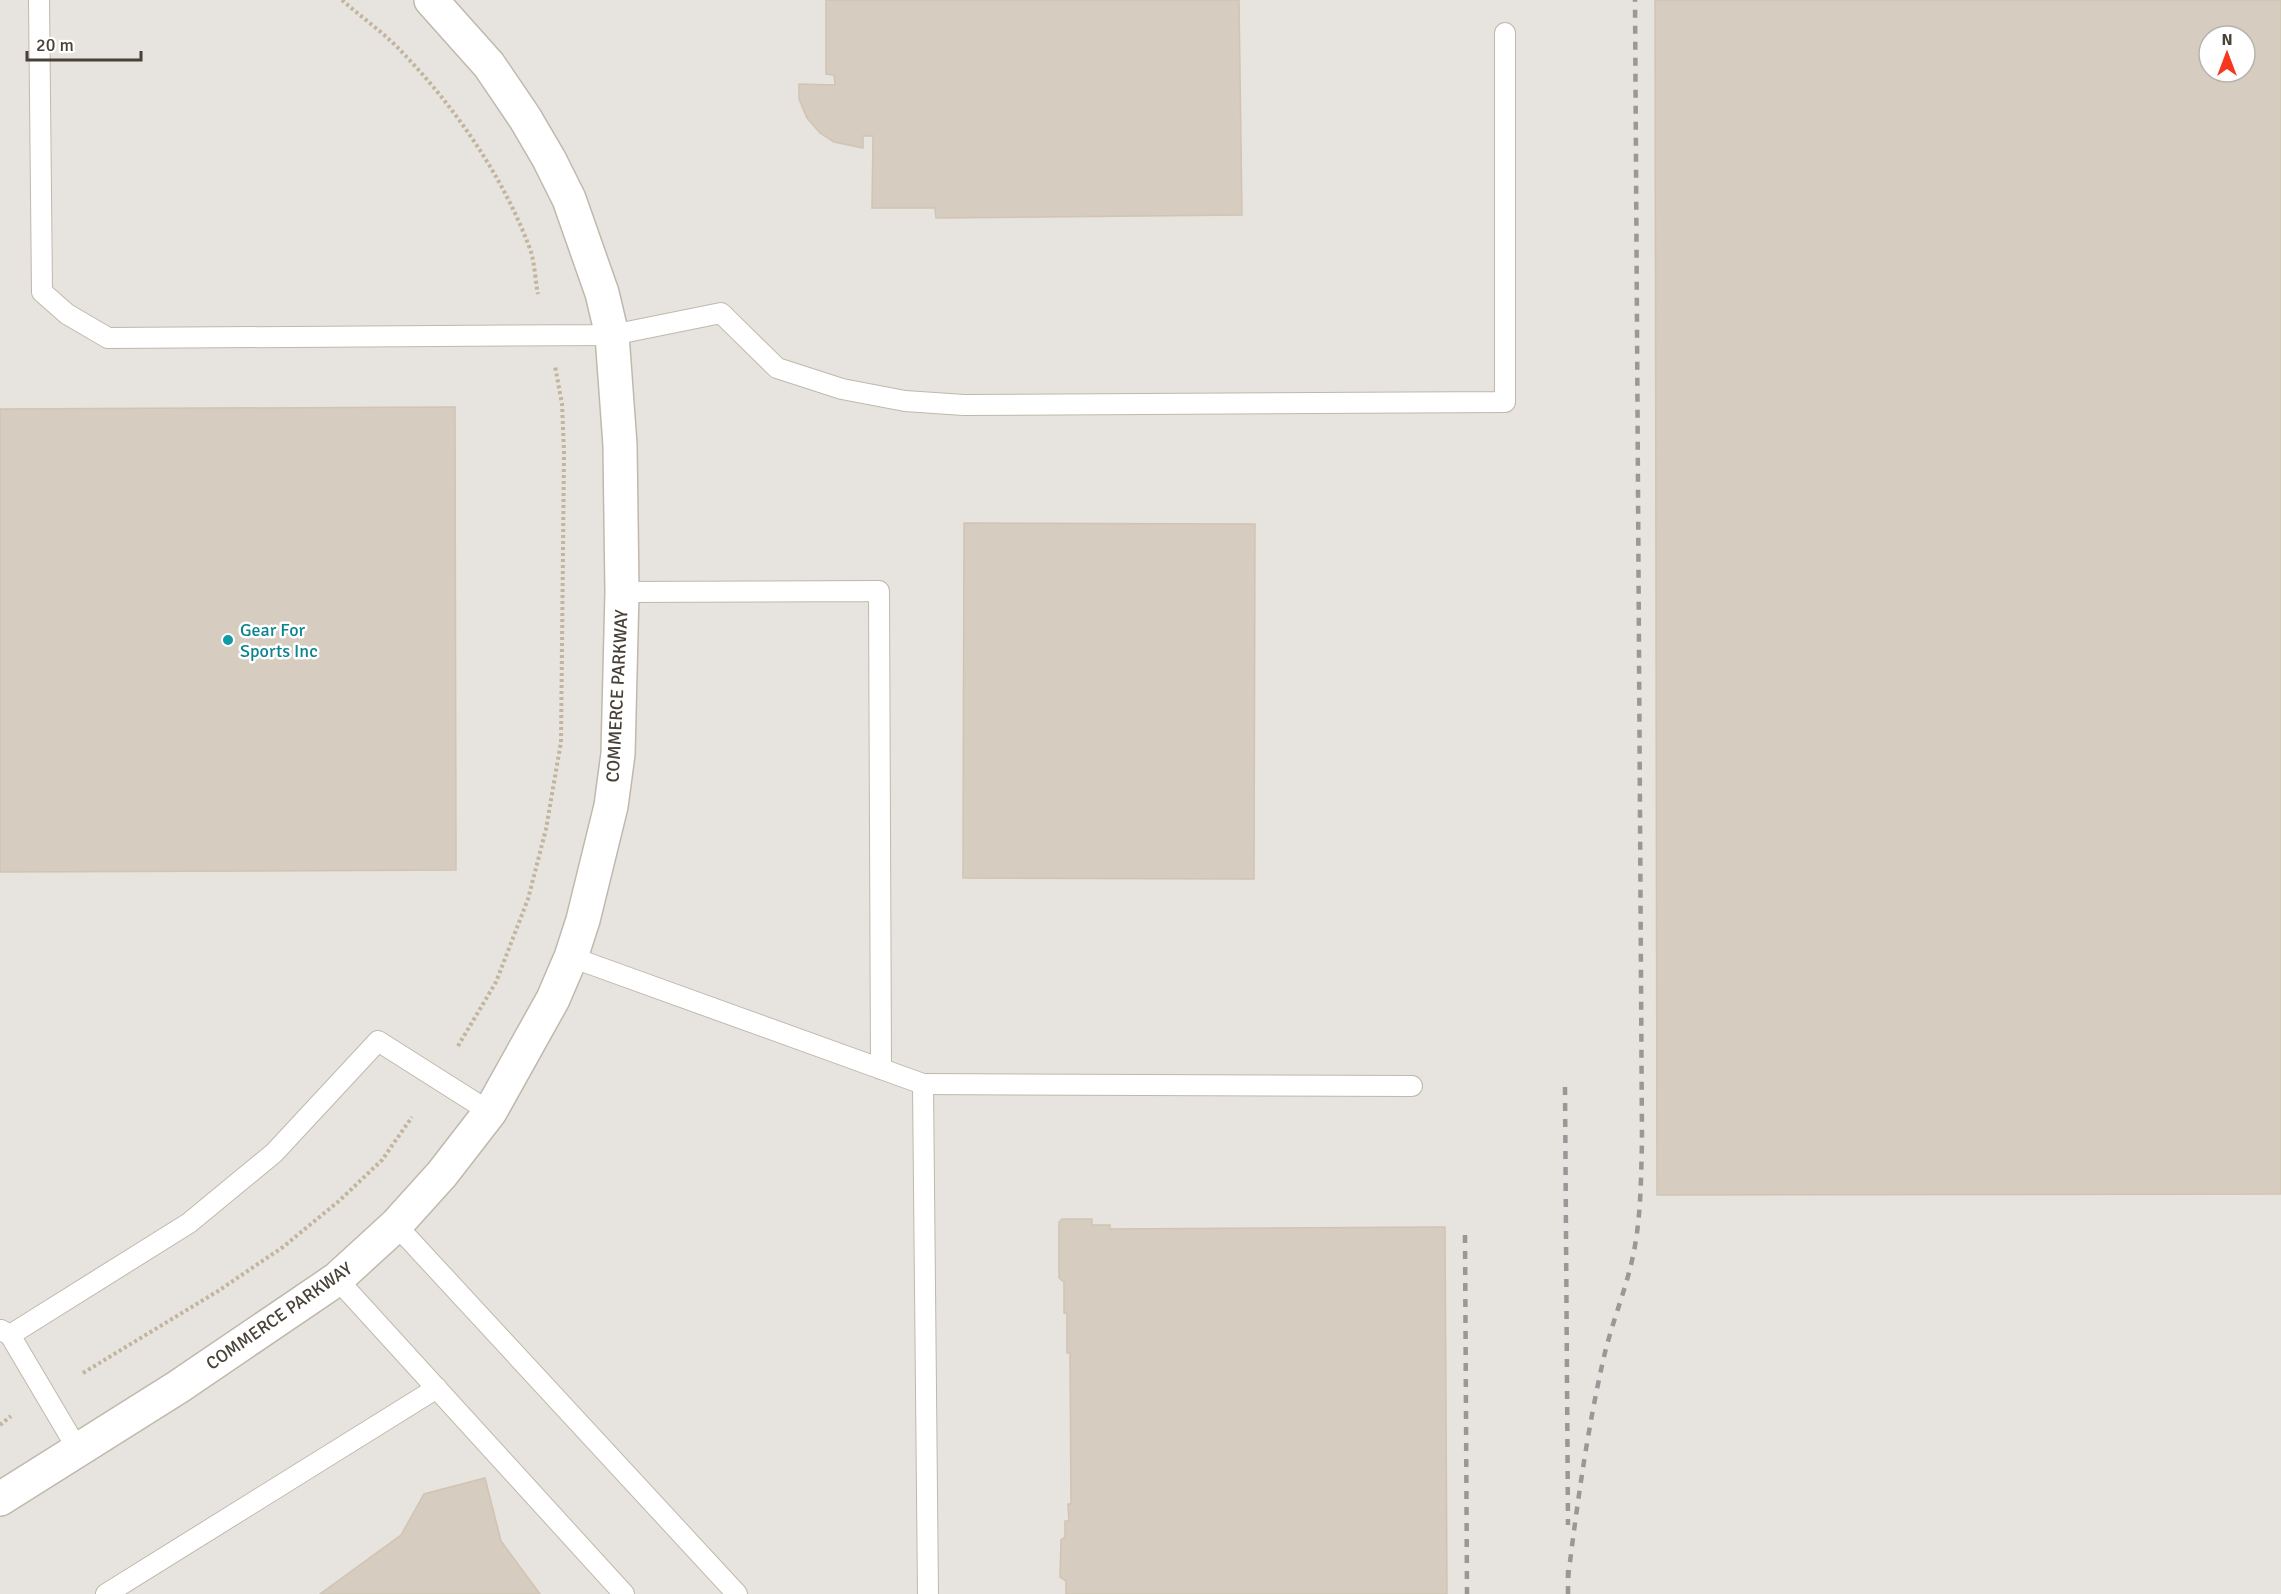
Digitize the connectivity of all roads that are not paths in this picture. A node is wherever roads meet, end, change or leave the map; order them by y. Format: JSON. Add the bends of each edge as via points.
{"nodes":[{"id":1,"x":39,"y":0,"type":"edge"},
{"id":2,"x":430,"y":0,"type":"edge"},
{"id":3,"x":1505,"y":33,"type":"dead end"},
{"id":4,"x":612,"y":335,"type":"junction"},
{"id":5,"x":622,"y":592,"type":"junction"},
{"id":6,"x":571,"y":957,"type":"junction"},
{"id":7,"x":881,"y":1069,"type":"junction"},
{"id":8,"x":923,"y":1084,"type":"junction"},
{"id":9,"x":1412,"y":1086,"type":"dead end"},
{"id":10,"x":490,"y":1112,"type":"junction"},
{"id":11,"x":396,"y":1225,"type":"junction"},
{"id":12,"x":337,"y":1279,"type":"junction"},
{"id":13,"x":5,"y":1332,"type":"edge"},
{"id":14,"x":436,"y":1388,"type":"junction"},
{"id":15,"x":78,"y":1450,"type":"junction"},
{"id":16,"x":0,"y":1499,"type":"edge"},
{"id":17,"x":106,"y":1594,"type":"edge"},
{"id":18,"x":624,"y":1594,"type":"edge"},
{"id":19,"x":737,"y":1594,"type":"edge"},
{"id":20,"x":928,"y":1594,"type":"edge"}],
"edges":[{"from":1,"to":4,"type":"lane","via":[[42,292],[67,314],[108,338]]},
{"from":2,"to":4,"type":"street","name":"COMMERCE PARKWAY","via":[[489,65],[549,159],[569,199],[602,293]]},
{"from":3,"to":4,"type":"lane","via":[[1505,402],[929,403],[842,389],[777,369],[721,313]]},
{"from":4,"to":5,"type":"street","name":"COMMERCE PARKWAY","via":[[620,445]]},
{"from":5,"to":6,"type":"street","name":"COMMERCE PARKWAY","via":[[618,743],[611,806]]},
{"from":5,"to":7,"type":"lane","via":[[879,591]]},
{"from":6,"to":7,"type":"lane"},
{"from":6,"to":10,"type":"street","name":"COMMERCE PARKWAY","via":[[553,999]]},
{"from":7,"to":8,"type":"lane"},
{"from":8,"to":9,"type":"lane"},
{"from":8,"to":20,"type":"lane"},
{"from":10,"to":11,"type":"street","name":"COMMERCE PARKWAY"},
{"from":10,"to":13,"type":"lane","via":[[378,1041],[274,1153],[189,1223]]},
{"from":11,"to":12,"type":"street","name":"COMMERCE PARKWAY"},
{"from":11,"to":19,"type":"lane"},
{"from":12,"to":14,"type":"lane"},
{"from":12,"to":15,"type":"street","name":"COMMERCE PARKWAY"},
{"from":13,"to":15,"type":"lane"},
{"from":14,"to":17,"type":"lane"},
{"from":14,"to":18,"type":"lane"},
{"from":15,"to":16,"type":"street","name":"COMMERCE PARKWAY"}]}
